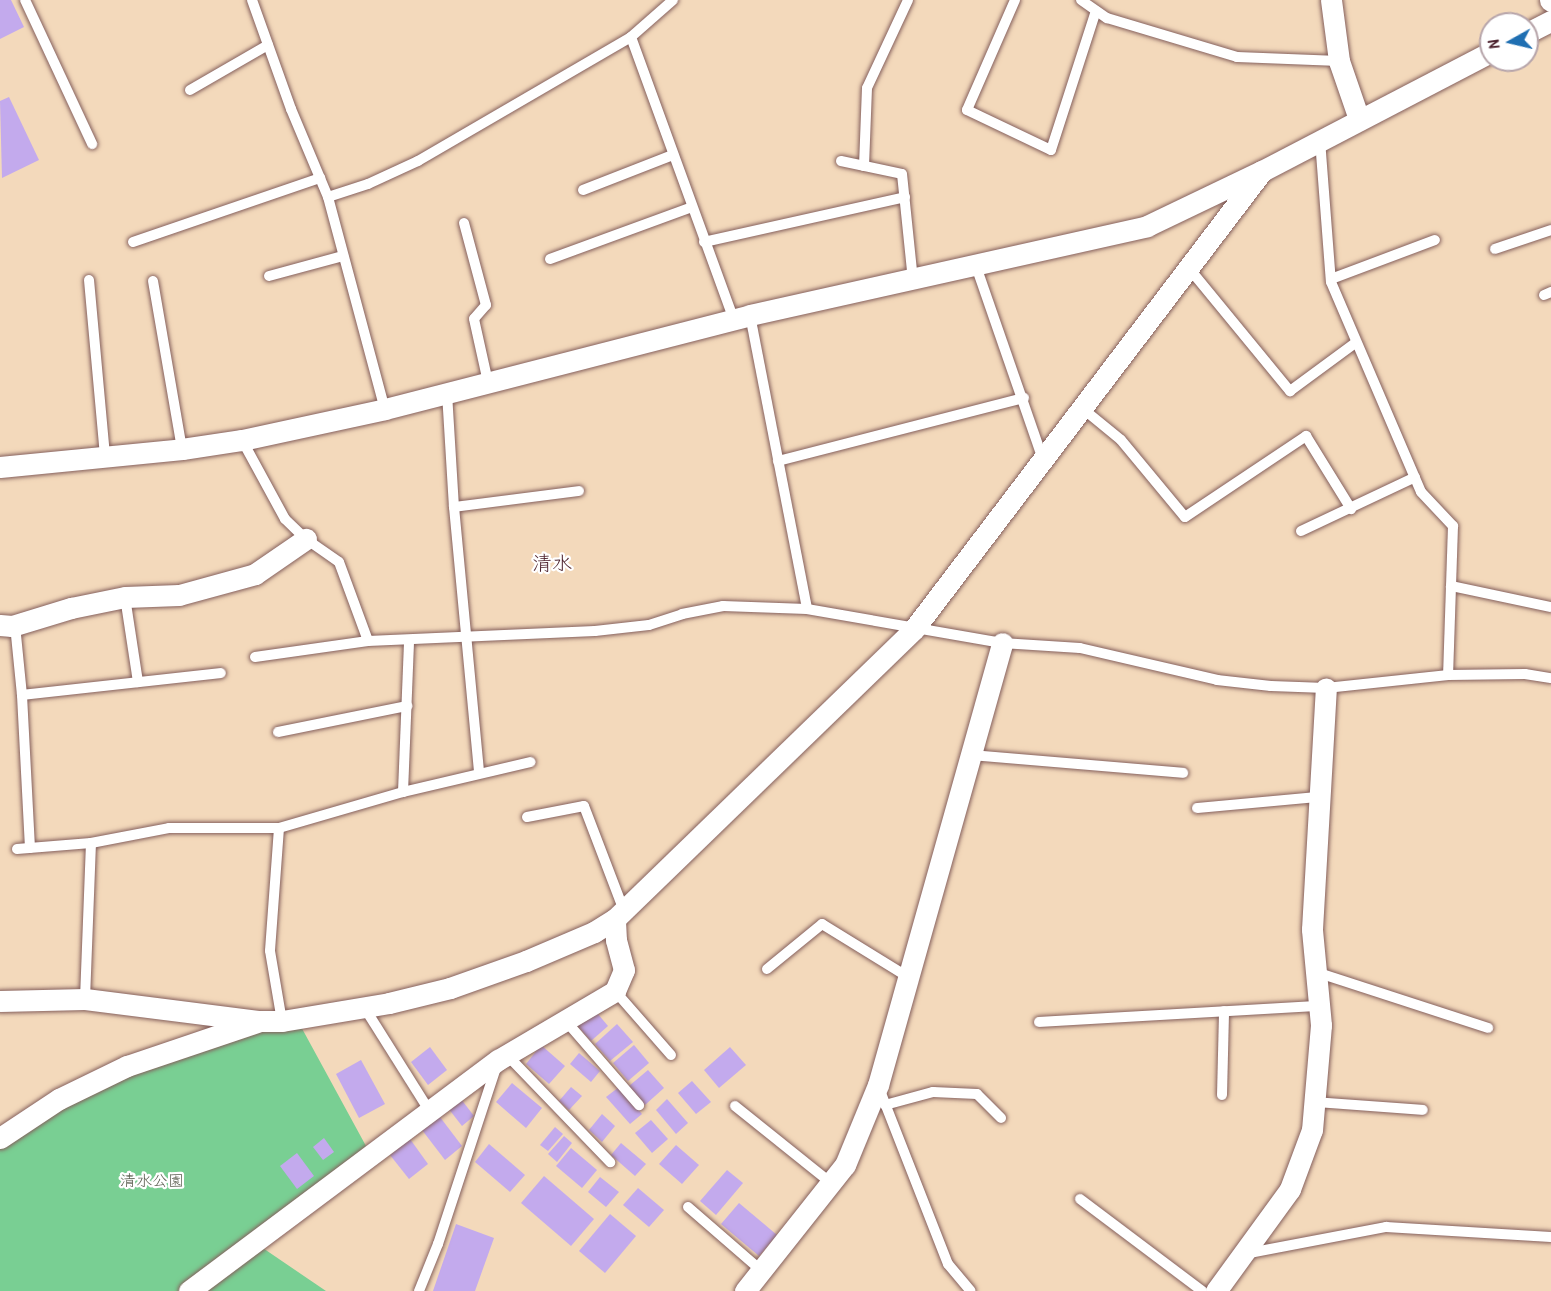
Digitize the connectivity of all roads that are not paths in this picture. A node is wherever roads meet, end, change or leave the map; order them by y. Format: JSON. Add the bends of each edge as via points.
{"nodes":[{"id":1,"x":25,"y":0,"type":"edge"},
{"id":2,"x":252,"y":0,"type":"edge"},
{"id":3,"x":674,"y":0,"type":"edge"},
{"id":4,"x":908,"y":0,"type":"edge"},
{"id":5,"x":1016,"y":0,"type":"edge"},
{"id":6,"x":1081,"y":0,"type":"edge"},
{"id":7,"x":1331,"y":0,"type":"edge"},
{"id":8,"x":1096,"y":11,"type":"junction"},
{"id":9,"x":632,"y":37,"type":"junction"},
{"id":10,"x":268,"y":45,"type":"junction"},
{"id":11,"x":1479,"y":57,"type":"edge"},
{"id":12,"x":1339,"y":61,"type":"junction"},
{"id":13,"x":190,"y":90,"type":"dead end"},
{"id":14,"x":1359,"y":119,"type":"junction"},
{"id":15,"x":1320,"y":139,"type":"junction"},
{"id":16,"x":92,"y":144,"type":"dead end"},
{"id":17,"x":673,"y":155,"type":"junction"},
{"id":18,"x":841,"y":161,"type":"dead end"},
{"id":19,"x":864,"y":166,"type":"junction"},
{"id":20,"x":1262,"y":171,"type":"junction"},
{"id":21,"x":320,"y":178,"type":"junction"},
{"id":22,"x":583,"y":190,"type":"dead end"},
{"id":23,"x":328,"y":197,"type":"junction"},
{"id":24,"x":905,"y":197,"type":"junction"},
{"id":25,"x":692,"y":207,"type":"junction"},
{"id":26,"x":464,"y":223,"type":"dead end"},
{"id":27,"x":1551,"y":230,"type":"edge"},
{"id":28,"x":1435,"y":240,"type":"dead end"},
{"id":29,"x":133,"y":242,"type":"dead end"},
{"id":30,"x":704,"y":242,"type":"junction"},
{"id":31,"x":1495,"y":249,"type":"dead end"},
{"id":32,"x":344,"y":256,"type":"junction"},
{"id":33,"x":550,"y":259,"type":"dead end"},
{"id":34,"x":976,"y":266,"type":"junction"},
{"id":35,"x":1188,"y":267,"type":"junction"},
{"id":36,"x":269,"y":276,"type":"dead end"},
{"id":37,"x":1331,"y":279,"type":"junction"},
{"id":38,"x":89,"y":280,"type":"dead end"},
{"id":39,"x":913,"y":280,"type":"junction"},
{"id":40,"x":153,"y":281,"type":"dead end"},
{"id":41,"x":742,"y":318,"type":"junction"},
{"id":42,"x":1355,"y":343,"type":"junction"},
{"id":43,"x":488,"y":382,"type":"junction"},
{"id":44,"x":447,"y":393,"type":"junction"},
{"id":45,"x":1024,"y":398,"type":"junction"},
{"id":46,"x":1082,"y":408,"type":"junction"},
{"id":47,"x":385,"y":409,"type":"junction"},
{"id":48,"x":242,"y":440,"type":"junction"},
{"id":49,"x":182,"y":449,"type":"junction"},
{"id":50,"x":105,"y":457,"type":"junction"},
{"id":51,"x":1043,"y":459,"type":"junction"},
{"id":52,"x":778,"y":461,"type":"junction"},
{"id":53,"x":0,"y":467,"type":"edge"},
{"id":54,"x":1415,"y":477,"type":"junction"},
{"id":55,"x":579,"y":491,"type":"dead end"},
{"id":56,"x":454,"y":507,"type":"junction"},
{"id":57,"x":1351,"y":509,"type":"junction"},
{"id":58,"x":1301,"y":531,"type":"dead end"},
{"id":59,"x":306,"y":539,"type":"junction"},
{"id":60,"x":1451,"y":586,"type":"junction"},
{"id":61,"x":125,"y":597,"type":"junction"},
{"id":62,"x":1551,"y":607,"type":"edge"},
{"id":63,"x":807,"y":609,"type":"junction"},
{"id":64,"x":8,"y":626,"type":"edge"},
{"id":65,"x":914,"y":629,"type":"junction"},
{"id":66,"x":467,"y":637,"type":"junction"},
{"id":67,"x":409,"y":640,"type":"junction"},
{"id":68,"x":368,"y":641,"type":"junction"},
{"id":69,"x":1002,"y":643,"type":"junction"},
{"id":70,"x":255,"y":657,"type":"dead end"},
{"id":71,"x":221,"y":673,"type":"dead end"},
{"id":72,"x":1448,"y":675,"type":"junction"},
{"id":73,"x":1551,"y":678,"type":"edge"},
{"id":74,"x":138,"y":682,"type":"junction"},
{"id":75,"x":1326,"y":688,"type":"junction"},
{"id":76,"x":22,"y":695,"type":"junction"},
{"id":77,"x":407,"y":706,"type":"junction"},
{"id":78,"x":278,"y":732,"type":"dead end"},
{"id":79,"x":970,"y":755,"type":"junction"},
{"id":80,"x":531,"y":762,"type":"dead end"},
{"id":81,"x":479,"y":773,"type":"junction"},
{"id":82,"x":1183,"y":773,"type":"dead end"},
{"id":83,"x":404,"y":792,"type":"junction"},
{"id":84,"x":1318,"y":797,"type":"junction"},
{"id":85,"x":1197,"y":808,"type":"dead end"},
{"id":86,"x":527,"y":817,"type":"dead end"},
{"id":87,"x":279,"y":828,"type":"junction"},
{"id":88,"x":91,"y":843,"type":"junction"},
{"id":89,"x":30,"y":848,"type":"junction"},
{"id":90,"x":17,"y":849,"type":"dead end"},
{"id":91,"x":619,"y":915,"type":"junction"},
{"id":92,"x":767,"y":969,"type":"dead end"},
{"id":93,"x":1316,"y":972,"type":"junction"},
{"id":94,"x":908,"y":976,"type":"junction"},
{"id":95,"x":615,"y":991,"type":"junction"},
{"id":96,"x":85,"y":999,"type":"junction"},
{"id":97,"x":0,"y":1001,"type":"edge"},
{"id":98,"x":1320,"y":1006,"type":"junction"},
{"id":99,"x":364,"y":1007,"type":"junction"},
{"id":100,"x":1224,"y":1011,"type":"junction"},
{"id":101,"x":565,"y":1020,"type":"junction"},
{"id":102,"x":260,"y":1021,"type":"junction"},
{"id":103,"x":282,"y":1021,"type":"junction"},
{"id":104,"x":1039,"y":1022,"type":"dead end"},
{"id":105,"x":1488,"y":1028,"type":"dead end"},
{"id":106,"x":671,"y":1055,"type":"dead end"},
{"id":107,"x":503,"y":1058,"type":"junction"},
{"id":108,"x":881,"y":1095,"type":"junction"},
{"id":109,"x":1222,"y":1095,"type":"dead end"},
{"id":110,"x":1315,"y":1102,"type":"junction"},
{"id":111,"x":639,"y":1105,"type":"dead end"},
{"id":112,"x":735,"y":1106,"type":"dead end"},
{"id":113,"x":1423,"y":1110,"type":"dead end"},
{"id":114,"x":429,"y":1112,"type":"junction"},
{"id":115,"x":1001,"y":1118,"type":"dead end"},
{"id":116,"x":0,"y":1138,"type":"edge"},
{"id":117,"x":610,"y":1162,"type":"dead end"},
{"id":118,"x":831,"y":1184,"type":"junction"},
{"id":119,"x":1080,"y":1199,"type":"dead end"},
{"id":120,"x":688,"y":1207,"type":"dead end"},
{"id":121,"x":1551,"y":1237,"type":"edge"},
{"id":122,"x":1244,"y":1254,"type":"junction"},
{"id":123,"x":762,"y":1271,"type":"junction"},
{"id":124,"x":189,"y":1291,"type":"edge"},
{"id":125,"x":419,"y":1291,"type":"edge"},
{"id":126,"x":745,"y":1291,"type":"edge"},
{"id":127,"x":971,"y":1291,"type":"edge"},
{"id":128,"x":1202,"y":1291,"type":"edge"},
{"id":129,"x":1216,"y":1291,"type":"edge"}],
"edges":[{"from":1,"to":16,"type":"lane"},
{"from":2,"to":10,"type":"lane"},
{"from":3,"to":9,"type":"lane"},
{"from":4,"to":19,"type":"lane","via":[[867,88]]},
{"from":5,"to":8,"type":"lane","via":[[967,110],[1052,150]]},
{"from":6,"to":8,"type":"lane"},
{"from":7,"to":12,"type":"street"},
{"from":8,"to":12,"type":"lane","via":[[1107,18],[1237,57]]},
{"from":9,"to":17,"type":"lane"},
{"from":9,"to":23,"type":"lane","via":[[418,161]]},
{"from":10,"to":13,"type":"lane"},
{"from":10,"to":21,"type":"lane"},
{"from":11,"to":14,"type":"street"},
{"from":12,"to":14,"type":"street"},
{"from":14,"to":15,"type":"street"},
{"from":15,"to":20,"type":"street"},
{"from":15,"to":37,"type":"lane"},
{"from":17,"to":22,"type":"lane"},
{"from":17,"to":25,"type":"lane"},
{"from":18,"to":19,"type":"lane"},
{"from":19,"to":24,"type":"lane","via":[[902,174]]},
{"from":20,"to":34,"type":"street","via":[[1147,225]]},
{"from":20,"to":35,"type":"street"},
{"from":21,"to":23,"type":"lane"},
{"from":21,"to":29,"type":"lane"},
{"from":23,"to":32,"type":"lane"},
{"from":24,"to":30,"type":"lane"},
{"from":24,"to":39,"type":"lane"},
{"from":25,"to":30,"type":"lane"},
{"from":25,"to":33,"type":"lane"},
{"from":26,"to":43,"type":"lane","via":[[486,305],[474,319]]},
{"from":27,"to":31,"type":"lane"},
{"from":28,"to":37,"type":"lane"},
{"from":30,"to":41,"type":"lane"},
{"from":32,"to":36,"type":"lane"},
{"from":32,"to":47,"type":"lane"},
{"from":34,"to":39,"type":"street"},
{"from":34,"to":45,"type":"lane"},
{"from":35,"to":42,"type":"lane","via":[[1290,391]]},
{"from":35,"to":46,"type":"street"},
{"from":37,"to":42,"type":"lane"},
{"from":38,"to":50,"type":"lane"},
{"from":39,"to":41,"type":"street"},
{"from":40,"to":49,"type":"lane"},
{"from":41,"to":43,"type":"street"},
{"from":41,"to":52,"type":"lane"},
{"from":42,"to":54,"type":"lane"},
{"from":43,"to":44,"type":"street"},
{"from":44,"to":47,"type":"street"},
{"from":44,"to":56,"type":"lane"},
{"from":45,"to":51,"type":"lane"},
{"from":45,"to":52,"type":"lane"},
{"from":46,"to":51,"type":"street"},
{"from":46,"to":57,"type":"lane","via":[[1121,440],[1185,517],[1306,436]]},
{"from":47,"to":48,"type":"street"},
{"from":48,"to":49,"type":"street"},
{"from":48,"to":59,"type":"lane","via":[[285,519]]},
{"from":49,"to":50,"type":"street"},
{"from":50,"to":53,"type":"street"},
{"from":51,"to":65,"type":"street"},
{"from":52,"to":63,"type":"lane"},
{"from":54,"to":57,"type":"lane"},
{"from":54,"to":60,"type":"lane","via":[[1421,492],[1454,526]]},
{"from":55,"to":56,"type":"lane"},
{"from":56,"to":66,"type":"lane"},
{"from":57,"to":58,"type":"lane"},
{"from":59,"to":61,"type":"street","via":[[255,574],[179,595]]},
{"from":59,"to":68,"type":"lane","via":[[339,562]]},
{"from":60,"to":62,"type":"lane"},
{"from":60,"to":72,"type":"lane"},
{"from":61,"to":64,"type":"street"},
{"from":61,"to":74,"type":"lane"},
{"from":63,"to":65,"type":"lane"},
{"from":63,"to":66,"type":"lane","via":[[723,606],[649,625]]},
{"from":64,"to":76,"type":"lane"},
{"from":65,"to":69,"type":"lane"},
{"from":65,"to":91,"type":"street"},
{"from":66,"to":67,"type":"lane"},
{"from":66,"to":81,"type":"lane"},
{"from":67,"to":68,"type":"lane"},
{"from":67,"to":77,"type":"lane"},
{"from":68,"to":70,"type":"lane"},
{"from":69,"to":75,"type":"lane","via":[[1080,648],[1218,681]]},
{"from":69,"to":79,"type":"street"},
{"from":71,"to":74,"type":"lane"},
{"from":72,"to":73,"type":"lane","via":[[1525,674]]},
{"from":72,"to":75,"type":"lane"},
{"from":74,"to":76,"type":"lane"},
{"from":75,"to":84,"type":"street"},
{"from":76,"to":89,"type":"lane"},
{"from":77,"to":78,"type":"lane"},
{"from":77,"to":83,"type":"lane"},
{"from":79,"to":82,"type":"lane"},
{"from":79,"to":94,"type":"street"},
{"from":80,"to":81,"type":"lane"},
{"from":81,"to":83,"type":"lane"},
{"from":83,"to":87,"type":"lane"},
{"from":84,"to":85,"type":"lane"},
{"from":84,"to":93,"type":"street","via":[[1312,929]]},
{"from":86,"to":91,"type":"lane","via":[[584,806]]},
{"from":87,"to":88,"type":"lane","via":[[169,828]]},
{"from":87,"to":103,"type":"lane","via":[[270,951]]},
{"from":88,"to":89,"type":"lane"},
{"from":88,"to":96,"type":"lane"},
{"from":89,"to":90,"type":"lane"},
{"from":91,"to":95,"type":"street","via":[[616,940],[624,970]]},
{"from":91,"to":99,"type":"street","via":[[594,932],[461,984]]},
{"from":92,"to":94,"type":"lane","via":[[822,924]]},
{"from":93,"to":98,"type":"street"},
{"from":93,"to":105,"type":"lane"},
{"from":94,"to":108,"type":"street"},
{"from":95,"to":101,"type":"street"},
{"from":95,"to":106,"type":"lane"},
{"from":96,"to":97,"type":"street"},
{"from":96,"to":102,"type":"street"},
{"from":98,"to":100,"type":"lane"},
{"from":98,"to":110,"type":"street"},
{"from":99,"to":103,"type":"street"},
{"from":99,"to":114,"type":"lane"},
{"from":100,"to":104,"type":"lane"},
{"from":100,"to":109,"type":"lane"},
{"from":101,"to":107,"type":"street"},
{"from":101,"to":111,"type":"lane"},
{"from":102,"to":103,"type":"street"},
{"from":102,"to":116,"type":"street","via":[[128,1066],[59,1099]]},
{"from":107,"to":114,"type":"street"},
{"from":107,"to":117,"type":"lane"},
{"from":107,"to":125,"type":"lane"},
{"from":108,"to":115,"type":"lane","via":[[977,1094]]},
{"from":108,"to":118,"type":"street"},
{"from":108,"to":127,"type":"lane","via":[[948,1264]]},
{"from":110,"to":113,"type":"lane"},
{"from":110,"to":122,"type":"street","via":[[1312,1130],[1290,1189]]},
{"from":112,"to":118,"type":"lane"},
{"from":114,"to":124,"type":"street"},
{"from":118,"to":123,"type":"street"},
{"from":119,"to":128,"type":"lane"},
{"from":120,"to":123,"type":"lane"},
{"from":121,"to":122,"type":"lane","via":[[1386,1227]]},
{"from":122,"to":129,"type":"street"},
{"from":123,"to":126,"type":"street"}]}
